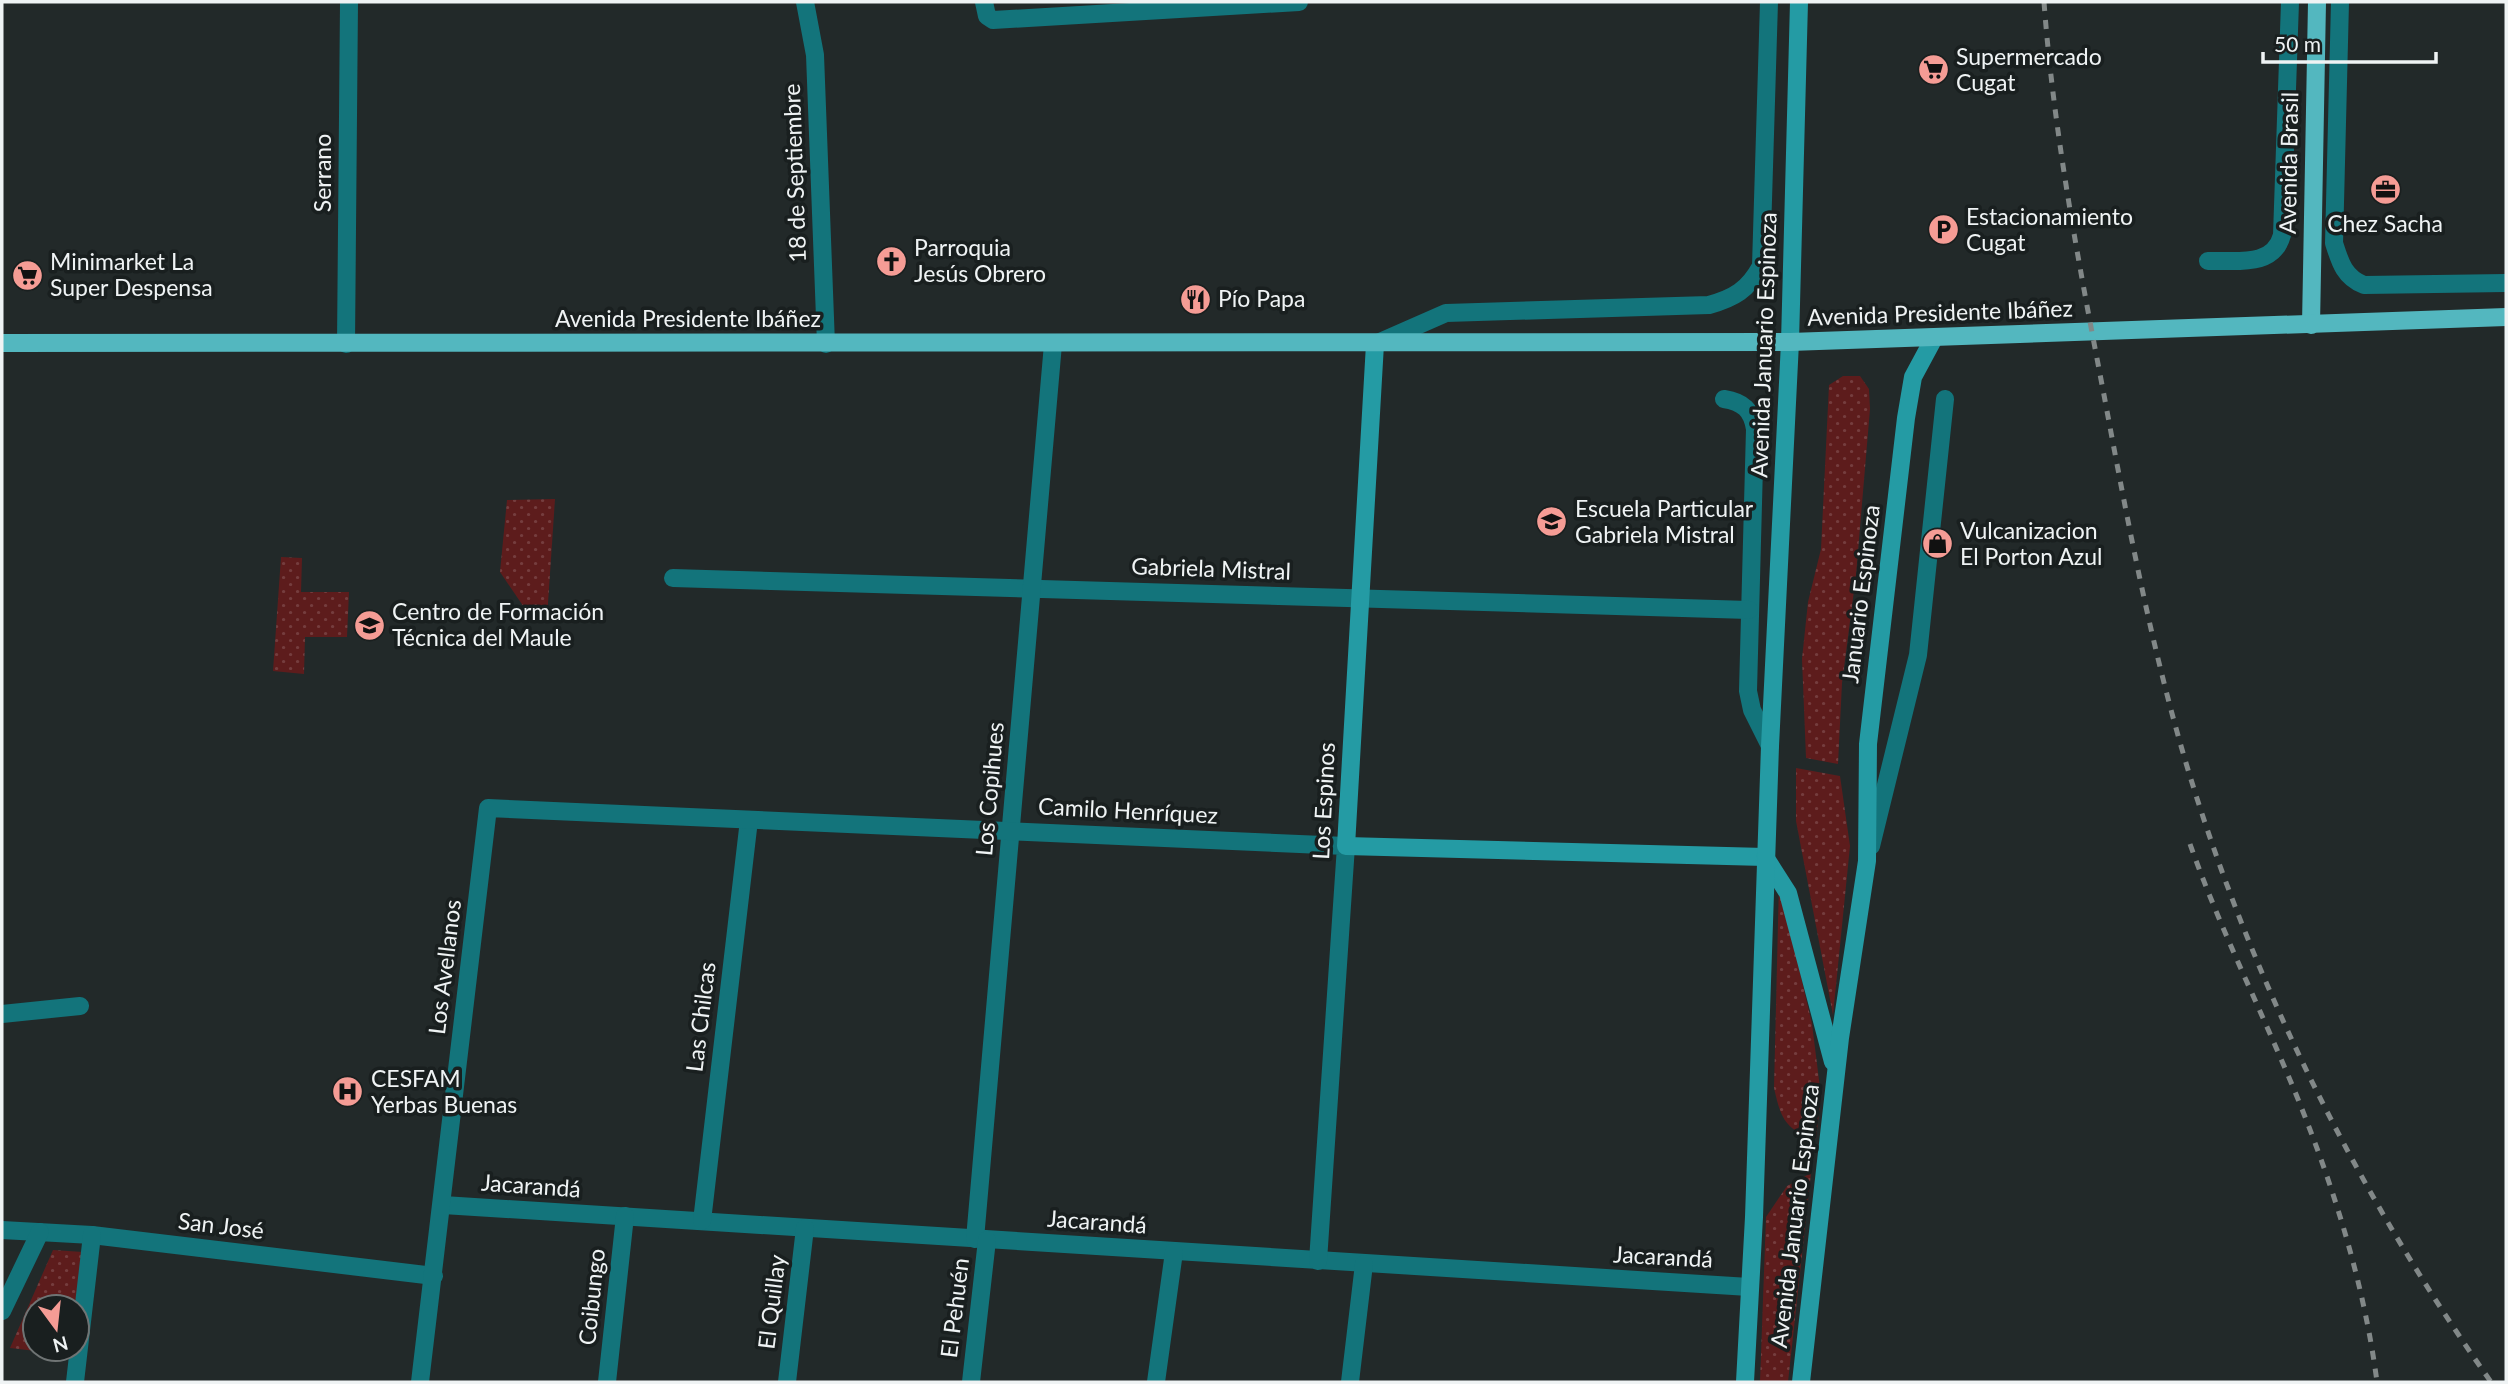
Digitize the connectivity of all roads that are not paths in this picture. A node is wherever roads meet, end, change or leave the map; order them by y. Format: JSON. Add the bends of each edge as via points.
{"nodes":[{"id":1,"x":349,"y":2,"type":"edge"},
{"id":2,"x":805,"y":2,"type":"edge"},
{"id":3,"x":984,"y":2,"type":"edge"},
{"id":4,"x":1299,"y":2,"type":"edge"},
{"id":5,"x":1769,"y":2,"type":"edge"},
{"id":6,"x":1799,"y":2,"type":"edge"},
{"id":7,"x":2290,"y":2,"type":"edge"},
{"id":8,"x":2317,"y":2,"type":"edge"},
{"id":9,"x":2340,"y":2,"type":"edge"},
{"id":10,"x":1245,"y":3,"type":"edge"},
{"id":11,"x":1224,"y":4,"type":"edge"},
{"id":12,"x":2207,"y":261,"type":"dead end"},
{"id":13,"x":2506,"y":283,"type":"edge"},
{"id":14,"x":2506,"y":317,"type":"edge"},
{"id":15,"x":2311,"y":326,"type":"junction"},
{"id":16,"x":1934,"y":338,"type":"junction"},
{"id":17,"x":1790,"y":342,"type":"junction"},
{"id":18,"x":2,"y":343,"type":"edge"},
{"id":19,"x":346,"y":344,"type":"junction"},
{"id":20,"x":826,"y":344,"type":"junction"},
{"id":21,"x":1053,"y":344,"type":"junction"},
{"id":22,"x":1375,"y":344,"type":"junction"},
{"id":23,"x":1945,"y":398,"type":"dead end"},
{"id":24,"x":1724,"y":399,"type":"dead end"},
{"id":25,"x":673,"y":578,"type":"dead end"},
{"id":26,"x":1031,"y":588,"type":"junction"},
{"id":27,"x":1360,"y":597,"type":"junction"},
{"id":28,"x":1749,"y":610,"type":"junction"},
{"id":29,"x":1770,"y":746,"type":"junction"},
{"id":30,"x":488,"y":808,"type":"joint"},
{"id":31,"x":750,"y":820,"type":"junction"},
{"id":32,"x":1011,"y":830,"type":"junction"},
{"id":33,"x":1346,"y":846,"type":"junction"},
{"id":34,"x":1765,"y":857,"type":"junction"},
{"id":35,"x":1867,"y":861,"type":"junction"},
{"id":36,"x":80,"y":1006,"type":"dead end"},
{"id":37,"x":2,"y":1014,"type":"edge"},
{"id":38,"x":1836,"y":1072,"type":"junction"},
{"id":39,"x":443,"y":1205,"type":"junction"},
{"id":40,"x":625,"y":1216,"type":"junction"},
{"id":41,"x":702,"y":1221,"type":"junction"},
{"id":42,"x":805,"y":1228,"type":"junction"},
{"id":43,"x":2,"y":1230,"type":"edge"},
{"id":44,"x":40,"y":1232,"type":"junction"},
{"id":45,"x":92,"y":1235,"type":"junction"},
{"id":46,"x":981,"y":1239,"type":"junction"},
{"id":47,"x":1174,"y":1252,"type":"junction"},
{"id":48,"x":1318,"y":1261,"type":"junction"},
{"id":49,"x":1364,"y":1264,"type":"junction"},
{"id":50,"x":434,"y":1276,"type":"junction"},
{"id":51,"x":1749,"y":1287,"type":"junction"},
{"id":52,"x":2,"y":1311,"type":"edge"},
{"id":53,"x":75,"y":1382,"type":"edge"},
{"id":54,"x":420,"y":1382,"type":"edge"},
{"id":55,"x":607,"y":1382,"type":"edge"},
{"id":56,"x":787,"y":1382,"type":"edge"},
{"id":57,"x":971,"y":1382,"type":"edge"},
{"id":58,"x":1156,"y":1382,"type":"edge"},
{"id":59,"x":1350,"y":1382,"type":"edge"},
{"id":60,"x":1745,"y":1382,"type":"edge"},
{"id":61,"x":1801,"y":1382,"type":"edge"}],
"edges":[{"from":1,"to":19,"type":"street","name":"Serrano"},
{"from":2,"to":20,"type":"street","name":"18 de Septiembre","via":[[815,55]]},
{"from":3,"to":11,"type":"street","via":[[987,16],[993,20]]},
{"from":4,"to":10,"type":"street"},
{"from":5,"to":22,"type":"street","name":"Avenida Presidente Ibáñez","via":[[1761,266],[1741,293],[1709,305],[1446,313]]},
{"from":6,"to":17,"type":"main road","name":"Avenida Januario Espinoza"},
{"from":7,"to":12,"type":"street","via":[[2278,249],[2264,259]]},
{"from":8,"to":15,"type":"main road","name":"Avenida Brasil"},
{"from":9,"to":13,"type":"street","via":[[2334,243],[2342,266],[2351,280],[2372,286]]},
{"from":10,"to":11,"type":"street"},
{"from":14,"to":15,"type":"main road","name":"Avenida Presidente Ibáñez"},
{"from":15,"to":16,"type":"main road","name":"Avenida Presidente Ibáñez"},
{"from":16,"to":17,"type":"main road","name":"Avenida Presidente Ibáñez"},
{"from":16,"to":35,"type":"main road","name":"Januario Espinoza","via":[[1913,377],[1906,418],[1868,744]]},
{"from":17,"to":22,"type":"main road","name":"Avenida Presidente Ibáñez"},
{"from":17,"to":29,"type":"main road","name":"Avenida Januario Espinoza"},
{"from":18,"to":19,"type":"main road","name":"Avenida Presidente Ibáñez"},
{"from":19,"to":20,"type":"main road","name":"Avenida Presidente Ibáñez"},
{"from":20,"to":21,"type":"main road","name":"Avenida Presidente Ibáñez"},
{"from":21,"to":22,"type":"main road","name":"Avenida Presidente Ibáñez"},
{"from":21,"to":26,"type":"street","name":"Los Copihues"},
{"from":22,"to":27,"type":"main road","name":"Los Espinos"},
{"from":23,"to":35,"type":"street","name":"Januario Espinoza","via":[[1918,655]]},
{"from":24,"to":28,"type":"street","via":[[1747,408],[1755,429]]},
{"from":25,"to":26,"type":"street","name":"Gabriela Mistral"},
{"from":26,"to":27,"type":"street","name":"Gabriela Mistral"},
{"from":26,"to":32,"type":"street","name":"Los Copihues"},
{"from":27,"to":28,"type":"street","name":"Gabriela Mistral"},
{"from":27,"to":33,"type":"main road","name":"Los Espinos"},
{"from":28,"to":29,"type":"street","via":[[1748,691]]},
{"from":29,"to":34,"type":"main road","name":"Avenida Januario Espinoza"},
{"from":30,"to":31,"type":"street","name":"Camilo Henríquez"},
{"from":30,"to":39,"type":"street","name":"Los Avellanos"},
{"from":31,"to":32,"type":"street","name":"Camilo Henríquez"},
{"from":31,"to":41,"type":"street","name":"Las Chilcas"},
{"from":32,"to":33,"type":"street","name":"Camilo Henríquez"},
{"from":32,"to":46,"type":"street","name":"Los Copihues"},
{"from":33,"to":34,"type":"main road","name":"Camilo Henríquez"},
{"from":33,"to":48,"type":"street","name":"Los Espinos"},
{"from":34,"to":38,"type":"main road","name":"Avenida Januario Espinoza","via":[[1788,893]]},
{"from":34,"to":51,"type":"main road","name":"Avenida Januario Espinoza"},
{"from":35,"to":38,"type":"main road","name":"Januario Espinoza"},
{"from":36,"to":37,"type":"street"},
{"from":38,"to":61,"type":"main road","name":"Avenida Januario Espinoza"},
{"from":39,"to":40,"type":"street","name":"Jacarandá"},
{"from":39,"to":50,"type":"street","name":"Los Avellanos"},
{"from":40,"to":41,"type":"street","name":"Jacarandá"},
{"from":40,"to":55,"type":"street","name":"Coibungo"},
{"from":41,"to":42,"type":"street","name":"Jacarandá"},
{"from":42,"to":46,"type":"street","name":"Jacarandá"},
{"from":42,"to":56,"type":"street","name":"El Quillay"},
{"from":43,"to":44,"type":"street","name":"San José"},
{"from":44,"to":45,"type":"street","name":"San José"},
{"from":44,"to":52,"type":"street"},
{"from":45,"to":50,"type":"street","name":"San José"},
{"from":45,"to":53,"type":"street"},
{"from":46,"to":47,"type":"street","name":"Jacarandá"},
{"from":46,"to":57,"type":"street","name":"El Pehuén"},
{"from":47,"to":48,"type":"street","name":"Jacarandá"},
{"from":47,"to":58,"type":"street"},
{"from":48,"to":49,"type":"street","name":"Jacarandá"},
{"from":49,"to":51,"type":"street","name":"Jacarandá"},
{"from":49,"to":59,"type":"street"},
{"from":50,"to":54,"type":"street","name":"Los Avellanos"},
{"from":51,"to":60,"type":"main road","name":"Avenida Januario Espinoza"}]}
